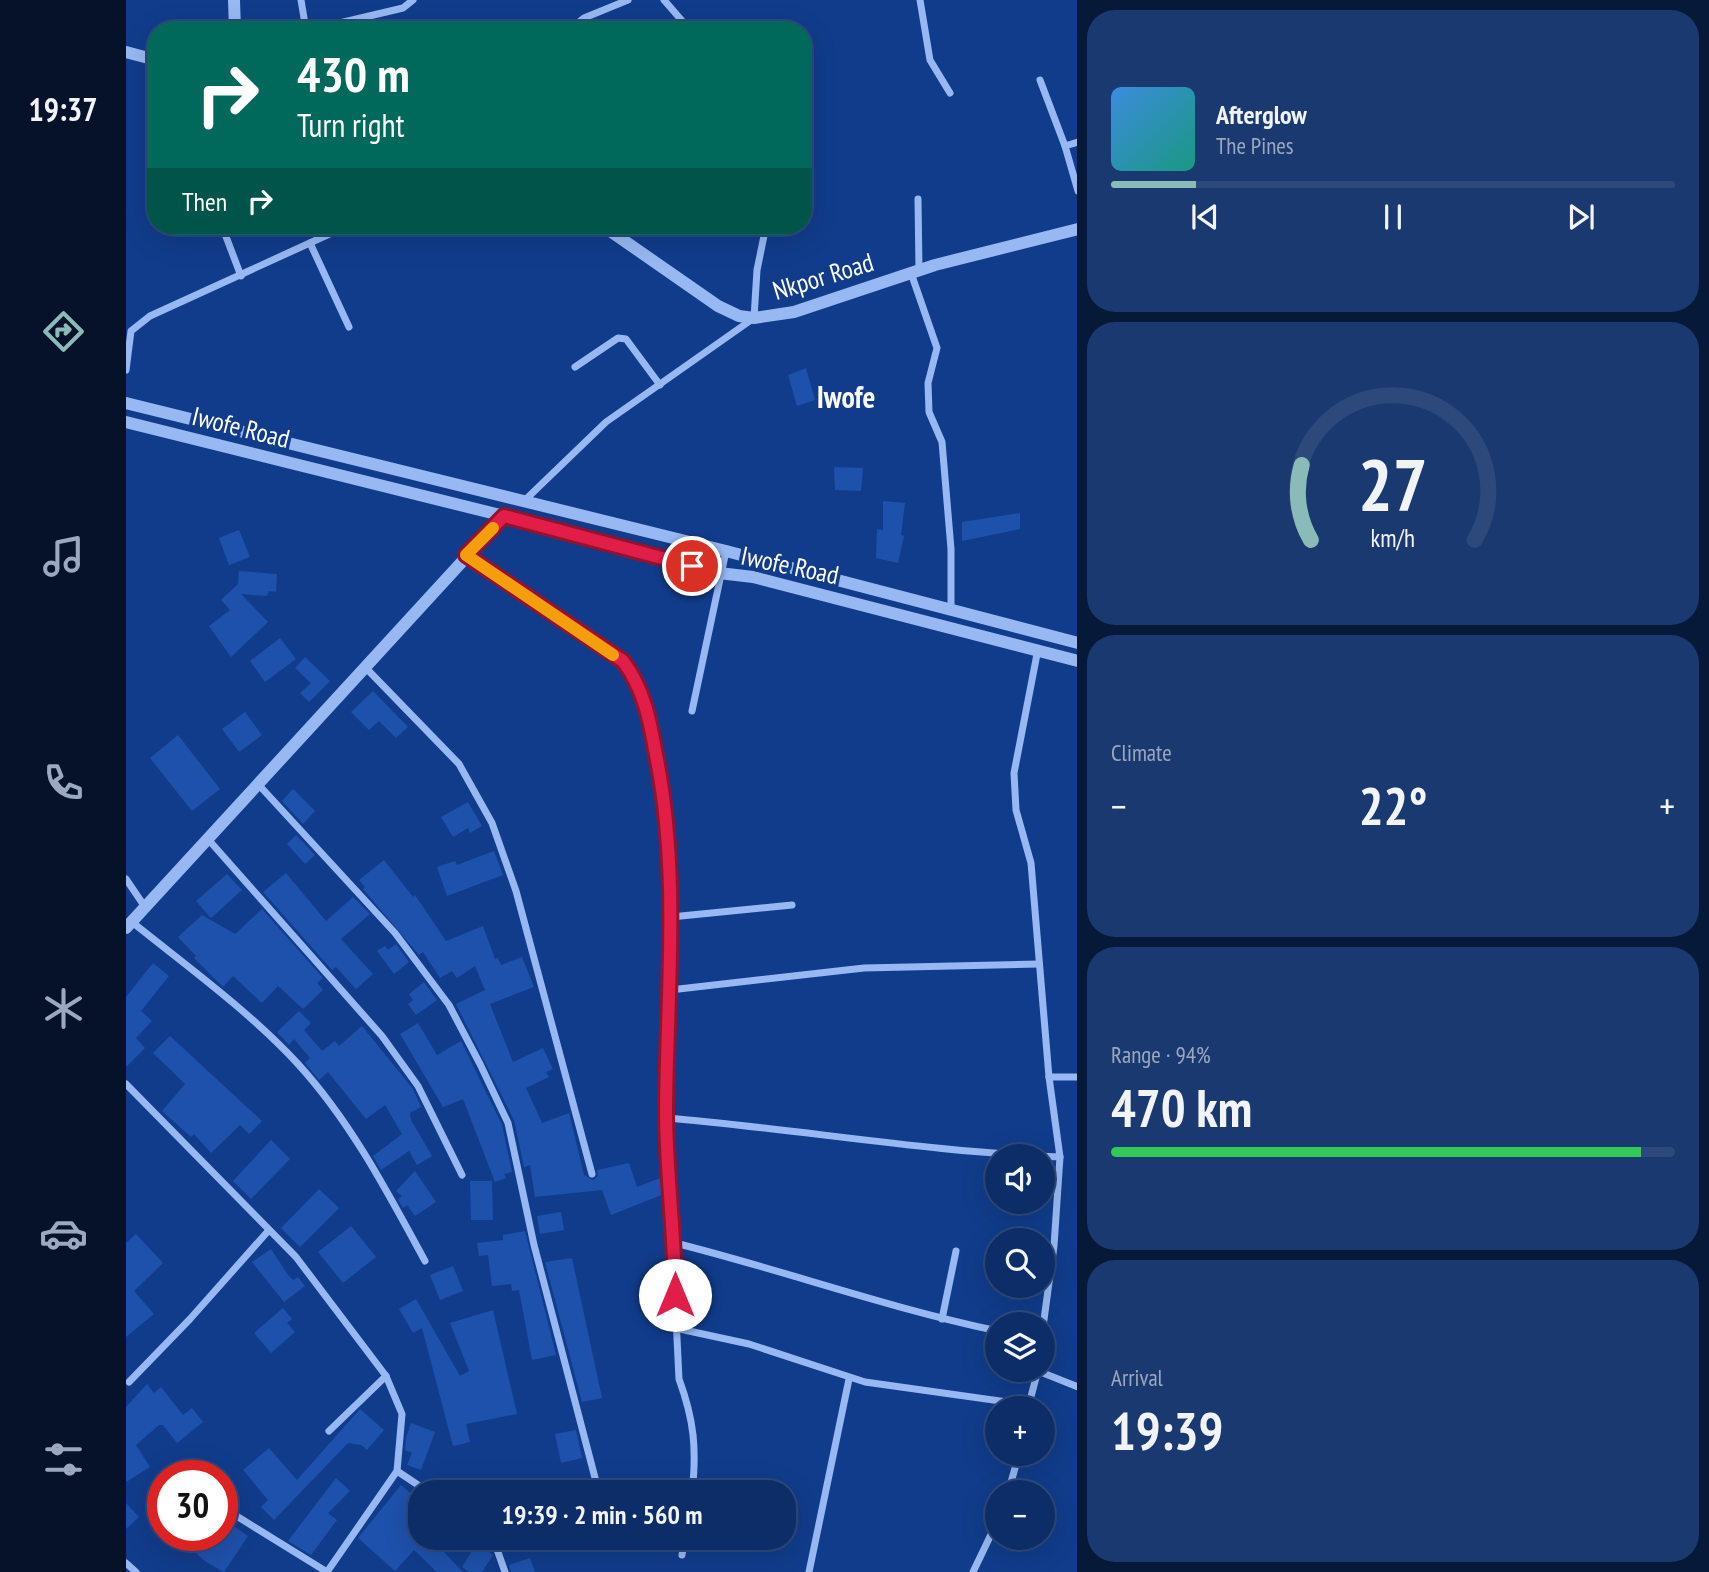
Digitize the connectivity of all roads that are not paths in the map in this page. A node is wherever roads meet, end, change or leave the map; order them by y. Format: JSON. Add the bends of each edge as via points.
{"nodes":[{"id":1,"x":234,"y":0,"type":"edge"},
{"id":2,"x":301,"y":0,"type":"edge"},
{"id":3,"x":413,"y":0,"type":"edge"},
{"id":4,"x":628,"y":0,"type":"edge"},
{"id":5,"x":664,"y":0,"type":"edge"},
{"id":6,"x":920,"y":0,"type":"edge"},
{"id":7,"x":610,"y":3,"type":"edge"},
{"id":8,"x":235,"y":21,"type":"edge"},
{"id":9,"x":306,"y":21,"type":"edge"},
{"id":10,"x":347,"y":21,"type":"edge"},
{"id":11,"x":580,"y":21,"type":"edge"},
{"id":12,"x":682,"y":21,"type":"edge"},
{"id":13,"x":126,"y":52,"type":"edge"},
{"id":14,"x":147,"y":58,"type":"edge"},
{"id":15,"x":1040,"y":80,"type":"dead end"},
{"id":16,"x":950,"y":93,"type":"dead end"},
{"id":17,"x":1077,"y":142,"type":"edge"},
{"id":18,"x":1065,"y":146,"type":"junction"},
{"id":19,"x":1077,"y":191,"type":"edge"},
{"id":20,"x":918,"y":199,"type":"dead end"},
{"id":21,"x":1077,"y":229,"type":"edge"},
{"id":22,"x":225,"y":235,"type":"edge"},
{"id":23,"x":327,"y":235,"type":"edge"},
{"id":24,"x":616,"y":235,"type":"edge"},
{"id":25,"x":764,"y":235,"type":"edge"},
{"id":26,"x":310,"y":243,"type":"junction"},
{"id":27,"x":915,"y":272,"type":"junction"},
{"id":28,"x":241,"y":276,"type":"junction"},
{"id":29,"x":754,"y":318,"type":"junction"},
{"id":30,"x":130,"y":327,"type":"edge"},
{"id":31,"x":349,"y":327,"type":"dead end"},
{"id":32,"x":575,"y":367,"type":"dead end"},
{"id":33,"x":126,"y":370,"type":"edge"},
{"id":34,"x":660,"y":384,"type":"junction"},
{"id":35,"x":126,"y":403,"type":"edge"},
{"id":36,"x":126,"y":422,"type":"edge"},
{"id":37,"x":522,"y":503,"type":"junction"},
{"id":38,"x":504,"y":516,"type":"junction"},
{"id":39,"x":726,"y":551,"type":"junction"},
{"id":40,"x":466,"y":555,"type":"junction"},
{"id":41,"x":719,"y":573,"type":"junction"},
{"id":42,"x":951,"y":608,"type":"junction"},
{"id":43,"x":1077,"y":643,"type":"edge"},
{"id":44,"x":1038,"y":648,"type":"junction"},
{"id":45,"x":1077,"y":661,"type":"edge"},
{"id":46,"x":364,"y":666,"type":"junction"},
{"id":47,"x":692,"y":711,"type":"dead end"},
{"id":48,"x":257,"y":783,"type":"junction"},
{"id":49,"x":207,"y":838,"type":"junction"},
{"id":50,"x":126,"y":879,"type":"edge"},
{"id":51,"x":792,"y":905,"type":"dead end"},
{"id":52,"x":145,"y":907,"type":"junction"},
{"id":53,"x":671,"y":917,"type":"junction"},
{"id":54,"x":129,"y":925,"type":"edge"},
{"id":55,"x":1039,"y":964,"type":"junction"},
{"id":56,"x":670,"y":990,"type":"junction"},
{"id":57,"x":1049,"y":1077,"type":"junction"},
{"id":58,"x":1077,"y":1077,"type":"edge"},
{"id":59,"x":126,"y":1084,"type":"edge"},
{"id":60,"x":666,"y":1118,"type":"junction"},
{"id":61,"x":1060,"y":1157,"type":"junction"},
{"id":62,"x":592,"y":1174,"type":"dead end"},
{"id":63,"x":462,"y":1175,"type":"dead end"},
{"id":64,"x":269,"y":1230,"type":"junction"},
{"id":65,"x":675,"y":1243,"type":"junction"},
{"id":66,"x":956,"y":1251,"type":"dead end"},
{"id":67,"x":425,"y":1261,"type":"dead end"},
{"id":68,"x":1045,"y":1312,"type":"edge"},
{"id":69,"x":942,"y":1319,"type":"junction"},
{"id":70,"x":675,"y":1328,"type":"junction"},
{"id":71,"x":985,"y":1328,"type":"edge"},
{"id":72,"x":386,"y":1376,"type":"junction"},
{"id":73,"x":1055,"y":1378,"type":"edge"},
{"id":74,"x":849,"y":1379,"type":"junction"},
{"id":75,"x":129,"y":1382,"type":"dead end"},
{"id":76,"x":1077,"y":1387,"type":"edge"},
{"id":77,"x":985,"y":1401,"type":"edge"},
{"id":78,"x":329,"y":1431,"type":"dead end"},
{"id":79,"x":397,"y":1471,"type":"junction"},
{"id":80,"x":410,"y":1480,"type":"edge"},
{"id":81,"x":596,"y":1480,"type":"edge"},
{"id":82,"x":694,"y":1480,"type":"edge"},
{"id":83,"x":238,"y":1517,"type":"edge"},
{"id":84,"x":985,"y":1547,"type":"edge"},
{"id":85,"x":498,"y":1550,"type":"edge"},
{"id":86,"x":683,"y":1550,"type":"edge"},
{"id":87,"x":682,"y":1555,"type":"dead end"},
{"id":88,"x":126,"y":1563,"type":"edge"},
{"id":89,"x":136,"y":1572,"type":"edge"},
{"id":90,"x":327,"y":1572,"type":"edge"},
{"id":91,"x":505,"y":1572,"type":"edge"},
{"id":92,"x":809,"y":1572,"type":"edge"},
{"id":93,"x":973,"y":1572,"type":"edge"}],
"edges":[{"from":1,"to":8,"type":"street"},
{"from":2,"to":9,"type":"street"},
{"from":3,"to":10,"type":"street","via":[[403,8]]},
{"from":4,"to":7,"type":"street"},
{"from":5,"to":12,"type":"street"},
{"from":6,"to":16,"type":"street","via":[[930,60]]},
{"from":7,"to":11,"type":"street"},
{"from":13,"to":14,"type":"street"},
{"from":15,"to":18,"type":"street"},
{"from":17,"to":18,"type":"street"},
{"from":18,"to":19,"type":"street"},
{"from":20,"to":27,"type":"street"},
{"from":21,"to":27,"type":"street","name":"Nkpor Road"},
{"from":22,"to":28,"type":"street"},
{"from":23,"to":26,"type":"street"},
{"from":24,"to":29,"type":"street","name":"Nkpor Road","via":[[718,306]]},
{"from":25,"to":29,"type":"street"},
{"from":26,"to":28,"type":"street"},
{"from":26,"to":31,"type":"street"},
{"from":27,"to":29,"type":"street","name":"Nkpor Road","via":[[794,312]]},
{"from":27,"to":42,"type":"street","via":[[937,348],[928,383],[929,412],[942,442],[952,560]]},
{"from":28,"to":30,"type":"street"},
{"from":29,"to":34,"type":"street"},
{"from":30,"to":33,"type":"street"},
{"from":32,"to":34,"type":"street","via":[[618,338],[626,339]]},
{"from":34,"to":37,"type":"street","via":[[606,422]]},
{"from":35,"to":37,"type":"street","name":"Iwofe Road"},
{"from":36,"to":38,"type":"street","name":"Iwofe Road"},
{"from":37,"to":39,"type":"street","name":"Iwofe Road"},
{"from":38,"to":40,"type":"street"},
{"from":38,"to":41,"type":"street","name":"Iwofe Road"},
{"from":39,"to":41,"type":"street"},
{"from":39,"to":42,"type":"street","name":"Iwofe Road"},
{"from":40,"to":46,"type":"street"},
{"from":40,"to":53,"type":"street","via":[[623,661],[638,681],[664,790]]},
{"from":41,"to":44,"type":"street","name":"Iwofe Road","via":[[754,577]]},
{"from":41,"to":47,"type":"street"},
{"from":42,"to":43,"type":"street","name":"Iwofe Road"},
{"from":44,"to":45,"type":"street","name":"Iwofe Road"},
{"from":44,"to":55,"type":"street","via":[[1014,774],[1016,810],[1031,863]]},
{"from":46,"to":48,"type":"street"},
{"from":46,"to":62,"type":"street","via":[[459,764],[492,823],[516,891]]},
{"from":48,"to":49,"type":"street"},
{"from":48,"to":81,"type":"street","via":[[394,933],[449,1005],[480,1064],[508,1123],[534,1245]]},
{"from":49,"to":52,"type":"street"},
{"from":49,"to":63,"type":"street","via":[[382,1036],[418,1086]]},
{"from":50,"to":52,"type":"street"},
{"from":51,"to":53,"type":"street"},
{"from":52,"to":54,"type":"street"},
{"from":53,"to":56,"type":"street"},
{"from":54,"to":67,"type":"street","via":[[227,998],[298,1064],[378,1173]]},
{"from":55,"to":56,"type":"street","via":[[864,968]]},
{"from":55,"to":57,"type":"street"},
{"from":56,"to":60,"type":"street"},
{"from":57,"to":58,"type":"street"},
{"from":57,"to":61,"type":"street"},
{"from":59,"to":64,"type":"street"},
{"from":60,"to":61,"type":"street","via":[[884,1140],[973,1154]]},
{"from":60,"to":65,"type":"street"},
{"from":61,"to":68,"type":"street"},
{"from":64,"to":72,"type":"street","via":[[296,1257]]},
{"from":64,"to":75,"type":"street"},
{"from":65,"to":69,"type":"street"},
{"from":65,"to":70,"type":"street"},
{"from":66,"to":69,"type":"street"},
{"from":69,"to":71,"type":"street"},
{"from":70,"to":74,"type":"street","via":[[749,1344]]},
{"from":70,"to":82,"type":"street","via":[[680,1379],[691,1411],[697,1455]]},
{"from":72,"to":78,"type":"street"},
{"from":72,"to":79,"type":"street","via":[[402,1415]]},
{"from":73,"to":76,"type":"street"},
{"from":74,"to":77,"type":"street"},
{"from":74,"to":92,"type":"street"},
{"from":79,"to":80,"type":"street"},
{"from":79,"to":90,"type":"street"},
{"from":83,"to":90,"type":"street"},
{"from":84,"to":93,"type":"street"},
{"from":85,"to":91,"type":"street"},
{"from":86,"to":87,"type":"street"},
{"from":88,"to":89,"type":"street"}]}
